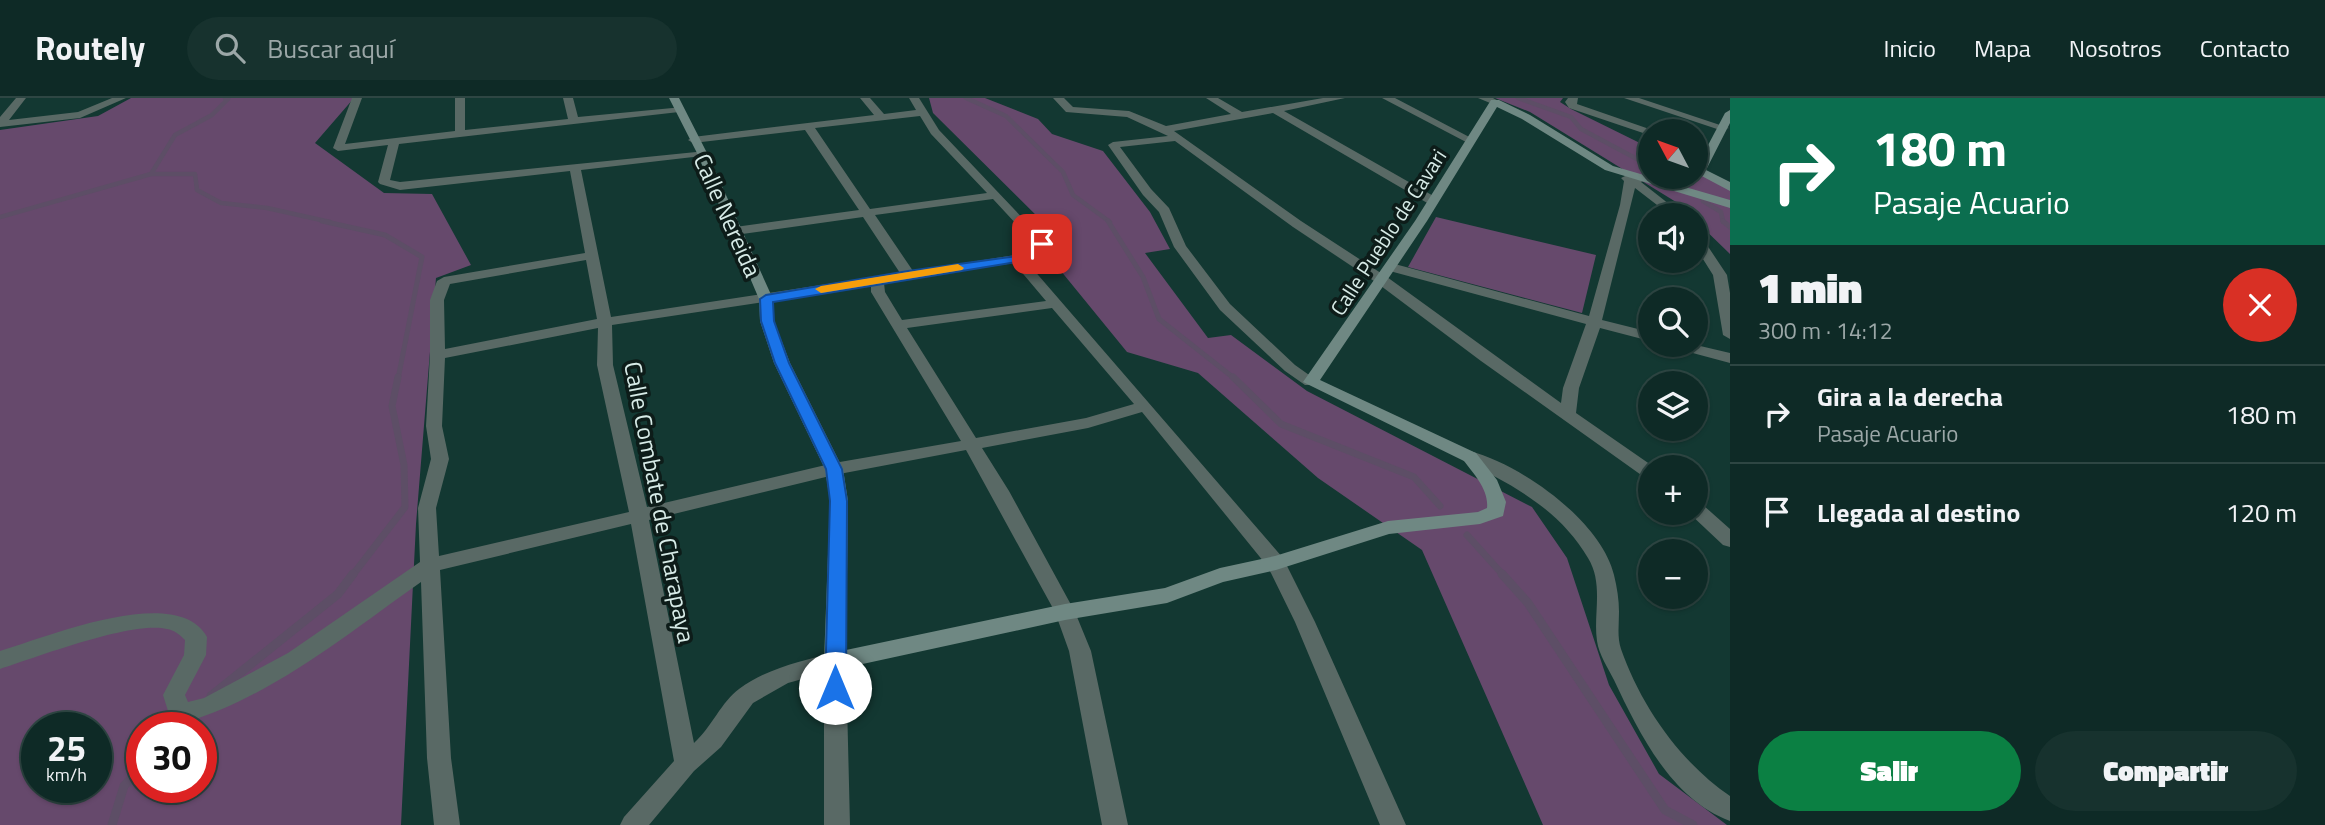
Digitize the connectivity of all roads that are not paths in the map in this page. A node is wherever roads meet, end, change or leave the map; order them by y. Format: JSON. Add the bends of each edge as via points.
{"nodes":[{"id":1,"x":21,"y":98,"type":"edge"},
{"id":2,"x":121,"y":98,"type":"edge"},
{"id":3,"x":357,"y":98,"type":"edge"},
{"id":4,"x":460,"y":98,"type":"edge"},
{"id":5,"x":568,"y":98,"type":"edge"},
{"id":6,"x":865,"y":98,"type":"edge"},
{"id":7,"x":914,"y":98,"type":"edge"},
{"id":8,"x":1058,"y":98,"type":"edge"},
{"id":9,"x":1211,"y":98,"type":"edge"},
{"id":10,"x":1340,"y":98,"type":"edge"},
{"id":11,"x":1387,"y":98,"type":"edge"},
{"id":12,"x":1629,"y":98,"type":"edge"},
{"id":13,"x":1489,"y":100,"type":"edge"},
{"id":14,"x":1311,"y":101,"type":"edge"},
{"id":15,"x":1573,"y":102,"type":"edge"},
{"id":16,"x":676,"y":104,"type":"edge"},
{"id":17,"x":1275,"y":110,"type":"junction"},
{"id":18,"x":925,"y":112,"type":"junction"},
{"id":19,"x":1730,"y":113,"type":"edge"},
{"id":20,"x":1241,"y":116,"type":"junction"},
{"id":21,"x":881,"y":117,"type":"junction"},
{"id":22,"x":574,"y":120,"type":"junction"},
{"id":23,"x":0,"y":124,"type":"edge"},
{"id":24,"x":808,"y":126,"type":"junction"},
{"id":25,"x":1638,"y":127,"type":"edge"},
{"id":26,"x":1724,"y":128,"type":"junction"},
{"id":27,"x":1166,"y":129,"type":"junction"},
{"id":28,"x":460,"y":133,"type":"junction"},
{"id":29,"x":1178,"y":138,"type":"junction"},
{"id":30,"x":394,"y":140,"type":"junction"},
{"id":31,"x":693,"y":140,"type":"junction"},
{"id":32,"x":1470,"y":140,"type":"junction"},
{"id":33,"x":1708,"y":151,"type":"edge"},
{"id":34,"x":702,"y":153,"type":"junction"},
{"id":35,"x":575,"y":166,"type":"junction"},
{"id":36,"x":1708,"y":175,"type":"edge"},
{"id":37,"x":1635,"y":179,"type":"junction"},
{"id":38,"x":1730,"y":187,"type":"edge"},
{"id":39,"x":996,"y":195,"type":"junction"},
{"id":40,"x":1433,"y":201,"type":"junction"},
{"id":41,"x":1663,"y":203,"type":"edge"},
{"id":42,"x":1730,"y":204,"type":"edge"},
{"id":43,"x":867,"y":213,"type":"junction"},
{"id":44,"x":735,"y":231,"type":"junction"},
{"id":45,"x":594,"y":255,"type":"junction"},
{"id":46,"x":1708,"y":257,"type":"edge"},
{"id":47,"x":1017,"y":259,"type":"junction"},
{"id":48,"x":1391,"y":267,"type":"junction"},
{"id":49,"x":908,"y":274,"type":"junction"},
{"id":50,"x":877,"y":280,"type":"junction"},
{"id":51,"x":1382,"y":280,"type":"junction"},
{"id":52,"x":766,"y":299,"type":"junction"},
{"id":53,"x":1053,"y":304,"type":"junction"},
{"id":54,"x":605,"y":322,"type":"junction"},
{"id":55,"x":1594,"y":323,"type":"junction"},
{"id":56,"x":898,"y":325,"type":"junction"},
{"id":57,"x":1638,"y":334,"type":"edge"},
{"id":58,"x":1730,"y":335,"type":"edge"},
{"id":59,"x":1708,"y":352,"type":"edge"},
{"id":60,"x":438,"y":355,"type":"junction"},
{"id":61,"x":1730,"y":358,"type":"edge"},
{"id":62,"x":1311,"y":382,"type":"junction"},
{"id":63,"x":1145,"y":406,"type":"junction"},
{"id":64,"x":1567,"y":415,"type":"junction"},
{"id":65,"x":971,"y":443,"type":"junction"},
{"id":66,"x":1470,"y":457,"type":"junction"},
{"id":67,"x":1638,"y":465,"type":"edge"},
{"id":68,"x":834,"y":469,"type":"junction"},
{"id":69,"x":639,"y":513,"type":"junction"},
{"id":70,"x":1708,"y":520,"type":"edge"},
{"id":71,"x":1730,"y":540,"type":"edge"},
{"id":72,"x":1276,"y":563,"type":"junction"},
{"id":73,"x":429,"y":566,"type":"junction"},
{"id":74,"x":1065,"y":612,"type":"junction"},
{"id":75,"x":0,"y":660,"type":"edge"},
{"id":76,"x":835,"y":661,"type":"junction"},
{"id":77,"x":687,"y":764,"type":"junction"},
{"id":78,"x":1730,"y":810,"type":"edge"},
{"id":79,"x":447,"y":825,"type":"edge"},
{"id":80,"x":632,"y":825,"type":"edge"},
{"id":81,"x":836,"y":825,"type":"edge"},
{"id":82,"x":1115,"y":825,"type":"edge"},
{"id":83,"x":1393,"y":825,"type":"edge"}],
"edges":[{"from":1,"to":23,"type":"street"},
{"from":2,"to":23,"type":"street","via":[[80,115]]},
{"from":3,"to":30,"type":"street","via":[[338,148]]},
{"from":4,"to":28,"type":"street"},
{"from":5,"to":22,"type":"street"},
{"from":6,"to":21,"type":"street"},
{"from":7,"to":18,"type":"street"},
{"from":8,"to":27,"type":"street","via":[[1070,110],[1129,114]]},
{"from":9,"to":20,"type":"street"},
{"from":10,"to":14,"type":"street"},
{"from":11,"to":32,"type":"street"},
{"from":12,"to":26,"type":"street"},
{"from":13,"to":32,"type":"street","name":"Calle Pueblo de Cavari"},
{"from":13,"to":37,"type":"street"},
{"from":14,"to":17,"type":"street"},
{"from":15,"to":25,"type":"street"},
{"from":16,"to":22,"type":"street"},
{"from":16,"to":31,"type":"street","name":"Calle Nereida"},
{"from":17,"to":20,"type":"street"},
{"from":17,"to":40,"type":"street"},
{"from":18,"to":21,"type":"street"},
{"from":18,"to":39,"type":"street","via":[[935,132]]},
{"from":19,"to":26,"type":"street"},
{"from":20,"to":27,"type":"street"},
{"from":21,"to":24,"type":"street"},
{"from":22,"to":28,"type":"street"},
{"from":24,"to":31,"type":"street"},
{"from":24,"to":43,"type":"street"},
{"from":26,"to":33,"type":"street"},
{"from":27,"to":29,"type":"street"},
{"from":28,"to":30,"type":"street"},
{"from":29,"to":51,"type":"street"},
{"from":29,"to":62,"type":"street","via":[[1113,145],[1165,211],[1180,247],[1225,307]]},
{"from":30,"to":35,"type":"street","via":[[384,182],[400,186]]},
{"from":31,"to":34,"type":"street","name":"Calle Nereida"},
{"from":32,"to":40,"type":"street","name":"Calle Pueblo de Cavari"},
{"from":34,"to":35,"type":"street"},
{"from":34,"to":44,"type":"street","name":"Calle Nereida"},
{"from":35,"to":45,"type":"street","name":"Calle Combate de Charapaya"},
{"from":36,"to":38,"type":"street"},
{"from":37,"to":41,"type":"street"},
{"from":37,"to":42,"type":"street"},
{"from":37,"to":55,"type":"street"},
{"from":39,"to":43,"type":"street"},
{"from":39,"to":47,"type":"street","via":[[1042,244],[1042,251]]},
{"from":40,"to":48,"type":"street","name":"Calle Pueblo de Cavari"},
{"from":43,"to":44,"type":"street"},
{"from":43,"to":49,"type":"street"},
{"from":44,"to":52,"type":"street","name":"Calle Nereida"},
{"from":45,"to":54,"type":"street","name":"Calle Combate de Charapaya"},
{"from":45,"to":60,"type":"street","via":[[444,281],[437,300]]},
{"from":46,"to":58,"type":"street","via":[[1720,275]]},
{"from":47,"to":49,"type":"street"},
{"from":47,"to":53,"type":"street"},
{"from":48,"to":51,"type":"street","name":"Calle Pueblo de Cavari"},
{"from":48,"to":55,"type":"street"},
{"from":49,"to":50,"type":"street"},
{"from":50,"to":52,"type":"street"},
{"from":50,"to":56,"type":"street","via":[[878,292]]},
{"from":51,"to":62,"type":"street","name":"Calle Pueblo de Cavari"},
{"from":51,"to":64,"type":"street"},
{"from":52,"to":54,"type":"street"},
{"from":52,"to":68,"type":"street","name":"Calle Nereida","via":[[767,321],[782,363]]},
{"from":53,"to":56,"type":"street"},
{"from":53,"to":63,"type":"street"},
{"from":54,"to":60,"type":"street"},
{"from":54,"to":69,"type":"street","name":"Calle Combate de Charapaya","via":[[606,365]]},
{"from":55,"to":57,"type":"street"},
{"from":55,"to":64,"type":"street","via":[[1571,388]]},
{"from":56,"to":65,"type":"street"},
{"from":59,"to":61,"type":"street"},
{"from":60,"to":73,"type":"street","via":[[433,426],[440,459],[427,508]]},
{"from":62,"to":66,"type":"street"},
{"from":63,"to":65,"type":"street","via":[[1088,423]]},
{"from":63,"to":72,"type":"street"},
{"from":64,"to":67,"type":"street"},
{"from":65,"to":68,"type":"street"},
{"from":65,"to":74,"type":"street"},
{"from":66,"to":72,"type":"street","via":[[1488,481],[1496,512],[1480,518],[1388,528]]},
{"from":66,"to":78,"type":"street","via":[[1545,496],[1600,559],[1609,610],[1608,642],[1640,715],[1665,754]]},
{"from":68,"to":69,"type":"street"},
{"from":68,"to":76,"type":"street","name":"Calle Nereida","via":[[839,501]]},
{"from":69,"to":73,"type":"street"},
{"from":69,"to":77,"type":"street","name":"Calle Combate de Charapaya"},
{"from":70,"to":71,"type":"street"},
{"from":72,"to":74,"type":"street","via":[[1220,575],[1167,595]]},
{"from":72,"to":83,"type":"street"},
{"from":73,"to":75,"type":"street","via":[[296,659],[210,705],[187,712],[177,706],[174,695],[195,655],[196,637],[185,626],[163,620],[124,625]]},
{"from":73,"to":79,"type":"street"},
{"from":74,"to":76,"type":"street"},
{"from":74,"to":82,"type":"street","via":[[1080,652]]},
{"from":76,"to":77,"type":"street","via":[[782,676],[745,696],[713,740]]},
{"from":76,"to":81,"type":"street","name":"Calle Nereida"},
{"from":77,"to":80,"type":"street"}]}
